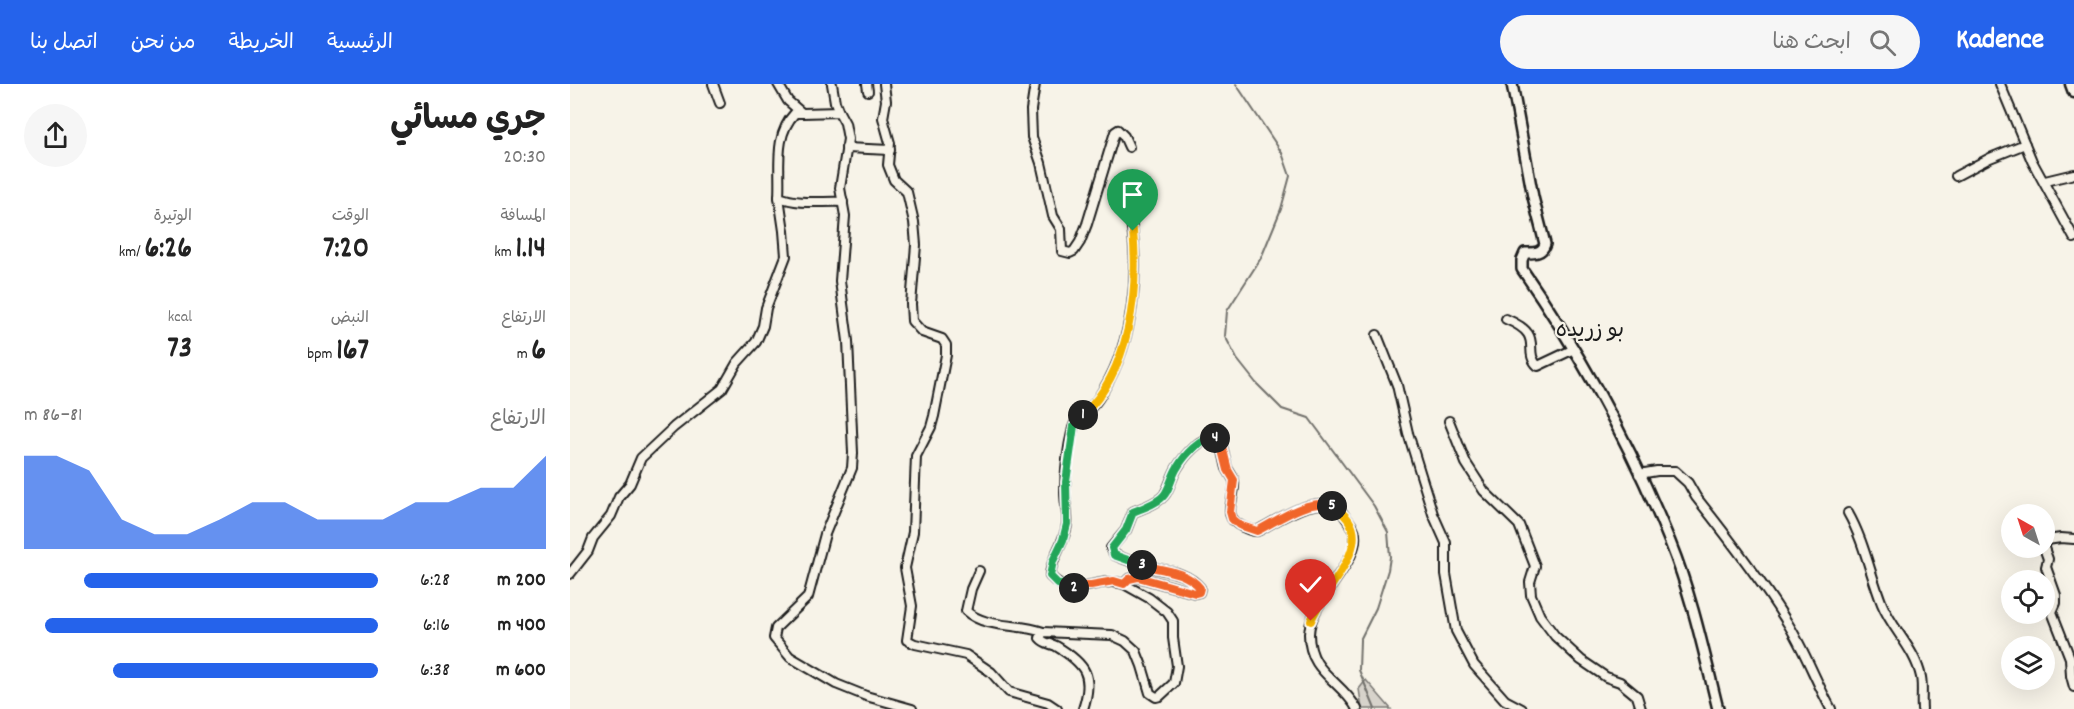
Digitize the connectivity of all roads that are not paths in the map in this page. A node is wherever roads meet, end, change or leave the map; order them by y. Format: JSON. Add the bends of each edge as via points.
{"nodes":[{"id":1,"x":713,"y":84,"type":"edge"},
{"id":2,"x":778,"y":84,"type":"edge"},
{"id":3,"x":832,"y":84,"type":"edge"},
{"id":4,"x":884,"y":84,"type":"edge"},
{"id":5,"x":1035,"y":84,"type":"edge"},
{"id":6,"x":1512,"y":84,"type":"edge"},
{"id":7,"x":2000,"y":84,"type":"edge"},
{"id":8,"x":2071,"y":84,"type":"edge"},
{"id":9,"x":2074,"y":92,"type":"edge"},
{"id":10,"x":720,"y":104,"type":"dead end"},
{"id":11,"x":839,"y":112,"type":"junction"},
{"id":12,"x":802,"y":113,"type":"junction"},
{"id":13,"x":2025,"y":144,"type":"junction"},
{"id":14,"x":1128,"y":147,"type":"dead end"},
{"id":15,"x":846,"y":148,"type":"junction"},
{"id":16,"x":890,"y":150,"type":"junction"},
{"id":17,"x":2074,"y":174,"type":"edge"},
{"id":18,"x":1956,"y":176,"type":"dead end"},
{"id":19,"x":2045,"y":181,"type":"junction"},
{"id":20,"x":779,"y":197,"type":"junction"},
{"id":21,"x":843,"y":202,"type":"junction"},
{"id":22,"x":1131,"y":220,"type":"dead end"},
{"id":23,"x":2074,"y":238,"type":"edge"},
{"id":24,"x":1506,"y":320,"type":"dead end"},
{"id":25,"x":1377,"y":335,"type":"dead end"},
{"id":26,"x":1574,"y":349,"type":"junction"},
{"id":27,"x":1449,"y":421,"type":"dead end"},
{"id":28,"x":1639,"y":474,"type":"junction"},
{"id":29,"x":1848,"y":513,"type":"dead end"},
{"id":30,"x":2055,"y":539,"type":"edge"},
{"id":31,"x":2074,"y":539,"type":"edge"},
{"id":32,"x":2047,"y":558,"type":"edge"},
{"id":33,"x":979,"y":571,"type":"dead end"},
{"id":34,"x":570,"y":574,"type":"edge"},
{"id":35,"x":1124,"y":584,"type":"junction"},
{"id":36,"x":1043,"y":632,"type":"junction"},
{"id":37,"x":2074,"y":687,"type":"edge"},
{"id":38,"x":912,"y":709,"type":"edge"},
{"id":39,"x":1058,"y":709,"type":"edge"},
{"id":40,"x":1083,"y":709,"type":"edge"},
{"id":41,"x":1357,"y":709,"type":"edge"},
{"id":42,"x":1522,"y":709,"type":"edge"},
{"id":43,"x":1641,"y":709,"type":"edge"},
{"id":44,"x":1718,"y":709,"type":"edge"},
{"id":45,"x":1832,"y":709,"type":"edge"},
{"id":46,"x":1922,"y":709,"type":"edge"}],
"edges":[{"from":1,"to":10,"type":"street"},
{"from":2,"to":12,"type":"street"},
{"from":3,"to":11,"type":"street"},
{"from":4,"to":16,"type":"street","via":[[883,118]]},
{"from":5,"to":14,"type":"street","via":[[1032,137],[1060,229],[1062,251],[1070,253],[1080,242],[1115,132],[1121,132]]},
{"from":6,"to":26,"type":"street","via":[[1545,244],[1537,253],[1526,254],[1522,269]]},
{"from":7,"to":13,"type":"street"},
{"from":8,"to":9,"type":"main road"},
{"from":11,"to":12,"type":"street"},
{"from":11,"to":15,"type":"street","via":[[848,131]]},
{"from":12,"to":20,"type":"street","via":[[790,119],[782,135]]},
{"from":13,"to":18,"type":"street"},
{"from":13,"to":19,"type":"street"},
{"from":15,"to":16,"type":"street"},
{"from":15,"to":21,"type":"street","via":[[840,188]]},
{"from":16,"to":39,"type":"street","via":[[888,165],[894,180],[907,192],[914,222],[912,321],[919,330],[942,339],[946,345],[933,422],[916,456],[914,526],[905,568],[912,606],[907,639],[966,655],[991,672],[1009,692]]},
{"from":17,"to":19,"type":"street"},
{"from":19,"to":23,"type":"street"},
{"from":20,"to":21,"type":"street","via":[[801,203]]},
{"from":20,"to":34,"type":"street","via":[[786,256],[756,342],[722,389],[641,458],[611,516]]},
{"from":21,"to":38,"type":"street","via":[[845,233],[840,281],[851,383],[852,468],[825,534],[808,597],[776,628],[774,638],[790,657],[836,684]]},
{"from":22,"to":35,"type":"street","via":[[1135,281],[1125,338],[1118,363],[1103,391],[1074,426],[1066,482],[1067,524],[1050,576],[1058,584],[1078,589],[1114,581]]},
{"from":24,"to":26,"type":"street","via":[[1530,336],[1532,357],[1538,366]]},
{"from":25,"to":42,"type":"street","via":[[1397,385],[1433,514],[1446,543],[1446,574],[1456,631],[1474,665],[1505,700]]},
{"from":26,"to":28,"type":"street"},
{"from":27,"to":43,"type":"street","via":[[1466,463],[1484,491],[1519,525],[1535,566],[1531,595],[1540,616],[1581,660],[1637,696]]},
{"from":28,"to":44,"type":"street","via":[[1674,554],[1703,643]]},
{"from":28,"to":45,"type":"street","via":[[1675,471],[1688,483],[1786,620]]},
{"from":29,"to":46,"type":"street","via":[[1859,532],[1883,605],[1921,676]]},
{"from":30,"to":31,"type":"street"},
{"from":32,"to":37,"type":"street","via":[[2046,567],[2056,595],[2052,612],[2070,658]]},
{"from":33,"to":36,"type":"street","via":[[966,611],[986,621]]},
{"from":35,"to":36,"type":"street","via":[[1149,598],[1173,621],[1177,666],[1174,683],[1160,696],[1150,693],[1136,651],[1125,641],[1112,635]]},
{"from":35,"to":41,"type":"street","via":[[1138,577],[1199,592],[1197,584],[1179,573],[1143,566],[1114,555],[1112,548],[1126,530],[1133,512],[1165,495],[1177,468],[1188,455],[1208,437],[1216,438],[1221,442],[1234,480],[1230,512],[1239,525],[1257,531],[1303,507],[1329,504],[1341,511],[1354,528],[1349,558],[1318,603],[1309,633],[1324,674],[1347,693]]},
{"from":36,"to":40,"type":"street","via":[[1042,641],[1075,658],[1084,668],[1089,687]]}]}
